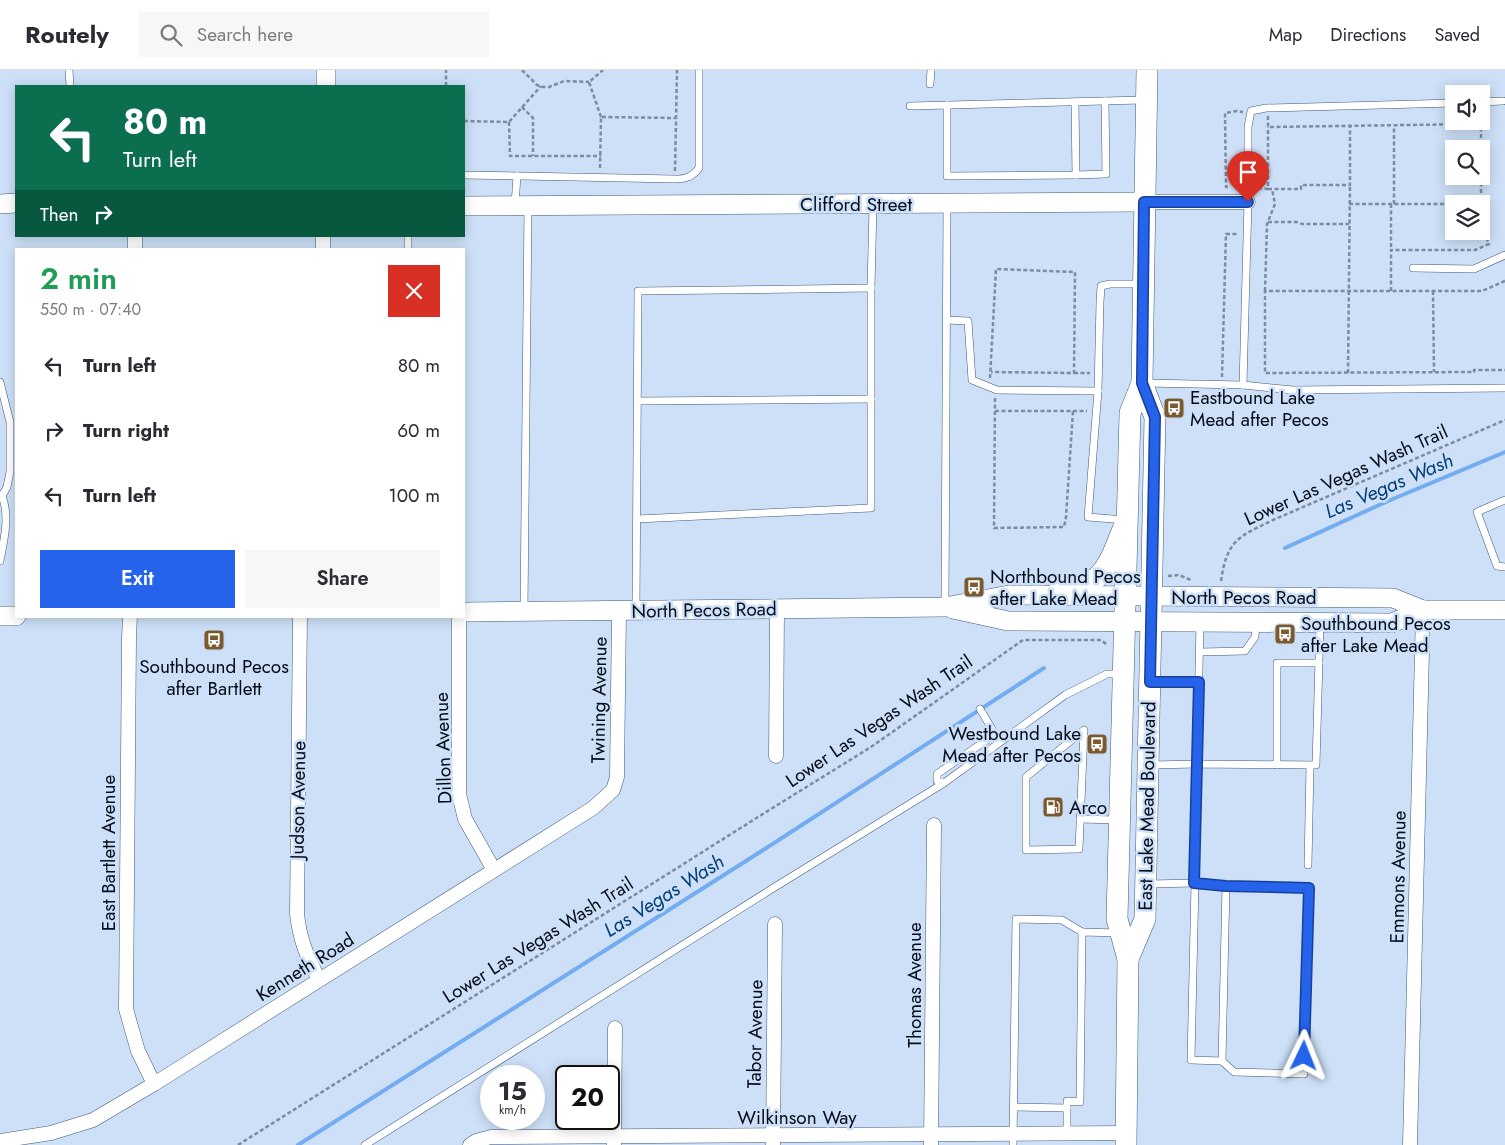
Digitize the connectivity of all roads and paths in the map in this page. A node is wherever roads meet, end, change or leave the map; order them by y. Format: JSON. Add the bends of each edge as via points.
{"nodes":[{"id":1,"x":70,"y":70,"type":"edge"},
{"id":2,"x":326,"y":70,"type":"edge"},
{"id":3,"x":446,"y":70,"type":"edge"},
{"id":4,"x":522,"y":70,"type":"edge"},
{"id":5,"x":603,"y":70,"type":"edge"},
{"id":6,"x":677,"y":70,"type":"edge"},
{"id":7,"x":699,"y":70,"type":"edge"},
{"id":8,"x":931,"y":70,"type":"edge"},
{"id":9,"x":1146,"y":70,"type":"edge"},
{"id":10,"x":589,"y":82,"type":"junction"},
{"id":11,"x":930,"y":84,"type":"dead end"},
{"id":12,"x":70,"y":85,"type":"edge"},
{"id":13,"x":326,"y":85,"type":"edge"},
{"id":14,"x":446,"y":85,"type":"edge"},
{"id":15,"x":541,"y":86,"type":"junction"},
{"id":16,"x":1146,"y":100,"type":"junction"},
{"id":17,"x":1105,"y":101,"type":"junction"},
{"id":18,"x":1504,"y":101,"type":"dead end"},
{"id":19,"x":1075,"y":102,"type":"junction"},
{"id":20,"x":1490,"y":102,"type":"edge"},
{"id":21,"x":1445,"y":103,"type":"edge"},
{"id":22,"x":947,"y":105,"type":"junction"},
{"id":23,"x":910,"y":106,"type":"dead end"},
{"id":24,"x":522,"y":107,"type":"junction"},
{"id":25,"x":1268,"y":108,"type":"junction"},
{"id":26,"x":1250,"y":114,"type":"junction"},
{"id":27,"x":601,"y":117,"type":"junction"},
{"id":28,"x":676,"y":118,"type":"junction"},
{"id":29,"x":465,"y":121,"type":"edge"},
{"id":30,"x":510,"y":122,"type":"junction"},
{"id":31,"x":1445,"y":124,"type":"edge"},
{"id":32,"x":1350,"y":126,"type":"junction"},
{"id":33,"x":1394,"y":126,"type":"junction"},
{"id":34,"x":1268,"y":127,"type":"junction"},
{"id":35,"x":533,"y":156,"type":"junction"},
{"id":36,"x":601,"y":156,"type":"junction"},
{"id":37,"x":465,"y":175,"type":"edge"},
{"id":38,"x":1076,"y":175,"type":"junction"},
{"id":39,"x":517,"y":176,"type":"junction"},
{"id":40,"x":600,"y":178,"type":"junction"},
{"id":41,"x":675,"y":179,"type":"junction"},
{"id":42,"x":1350,"y":185,"type":"junction"},
{"id":43,"x":1248,"y":188,"type":"junction"},
{"id":44,"x":1270,"y":189,"type":"junction"},
{"id":45,"x":1144,"y":202,"type":"junction"},
{"id":46,"x":1248,"y":202,"type":"junction"},
{"id":47,"x":15,"y":203,"type":"edge"},
{"id":48,"x":947,"y":203,"type":"junction"},
{"id":49,"x":0,"y":204,"type":"edge"},
{"id":50,"x":873,"y":204,"type":"junction"},
{"id":51,"x":1349,"y":204,"type":"junction"},
{"id":52,"x":1392,"y":204,"type":"junction"},
{"id":53,"x":1445,"y":204,"type":"edge"},
{"id":54,"x":522,"y":205,"type":"junction"},
{"id":55,"x":465,"y":206,"type":"edge"},
{"id":56,"x":1268,"y":222,"type":"junction"},
{"id":57,"x":1349,"y":224,"type":"junction"},
{"id":58,"x":1247,"y":234,"type":"junction"},
{"id":59,"x":1487,"y":240,"type":"edge"},
{"id":60,"x":1391,"y":250,"type":"junction"},
{"id":61,"x":1505,"y":255,"type":"edge"},
{"id":62,"x":1413,"y":268,"type":"dead end"},
{"id":63,"x":1505,"y":281,"type":"edge"},
{"id":64,"x":1143,"y":284,"type":"junction"},
{"id":65,"x":871,"y":288,"type":"junction"},
{"id":66,"x":1265,"y":290,"type":"junction"},
{"id":67,"x":1348,"y":290,"type":"junction"},
{"id":68,"x":1391,"y":290,"type":"junction"},
{"id":69,"x":1433,"y":291,"type":"junction"},
{"id":70,"x":946,"y":320,"type":"junction"},
{"id":71,"x":1505,"y":370,"type":"edge"},
{"id":72,"x":991,"y":372,"type":"junction"},
{"id":73,"x":1434,"y":372,"type":"junction"},
{"id":74,"x":1074,"y":373,"type":"junction"},
{"id":75,"x":1098,"y":373,"type":"junction"},
{"id":76,"x":1348,"y":373,"type":"junction"},
{"id":77,"x":0,"y":382,"type":"edge"},
{"id":78,"x":1142,"y":383,"type":"junction"},
{"id":79,"x":1222,"y":384,"type":"junction"},
{"id":80,"x":1243,"y":384,"type":"junction"},
{"id":81,"x":992,"y":388,"type":"junction"},
{"id":82,"x":1505,"y":388,"type":"edge"},
{"id":83,"x":1098,"y":391,"type":"junction"},
{"id":84,"x":871,"y":399,"type":"junction"},
{"id":85,"x":638,"y":401,"type":"junction"},
{"id":86,"x":995,"y":411,"type":"junction"},
{"id":87,"x":1073,"y":411,"type":"junction"},
{"id":88,"x":1096,"y":411,"type":"junction"},
{"id":89,"x":1505,"y":420,"type":"edge"},
{"id":90,"x":1,"y":496,"type":"edge"},
{"id":91,"x":1505,"y":500,"type":"edge"},
{"id":92,"x":637,"y":519,"type":"junction"},
{"id":93,"x":1127,"y":520,"type":"junction"},
{"id":94,"x":0,"y":561,"type":"edge"},
{"id":95,"x":1505,"y":566,"type":"edge"},
{"id":96,"x":1195,"y":581,"type":"dead end"},
{"id":97,"x":1213,"y":581,"type":"dead end"},
{"id":98,"x":1152,"y":587,"type":"junction"},
{"id":99,"x":1054,"y":595,"type":"junction"},
{"id":100,"x":1125,"y":596,"type":"junction"},
{"id":101,"x":945,"y":607,"type":"junction"},
{"id":102,"x":777,"y":609,"type":"junction"},
{"id":103,"x":627,"y":610,"type":"junction"},
{"id":104,"x":1423,"y":610,"type":"junction"},
{"id":105,"x":1505,"y":610,"type":"edge"},
{"id":106,"x":524,"y":611,"type":"junction"},
{"id":107,"x":465,"y":612,"type":"edge"},
{"id":108,"x":0,"y":616,"type":"edge"},
{"id":109,"x":15,"y":616,"type":"edge"},
{"id":110,"x":130,"y":618,"type":"edge"},
{"id":111,"x":300,"y":618,"type":"edge"},
{"id":112,"x":459,"y":618,"type":"edge"},
{"id":113,"x":1116,"y":622,"type":"junction"},
{"id":114,"x":1151,"y":622,"type":"junction"},
{"id":115,"x":1200,"y":622,"type":"junction"},
{"id":116,"x":1256,"y":623,"type":"junction"},
{"id":117,"x":1320,"y":623,"type":"junction"},
{"id":118,"x":1200,"y":652,"type":"junction"},
{"id":119,"x":1318,"y":664,"type":"junction"},
{"id":120,"x":1123,"y":674,"type":"junction"},
{"id":121,"x":1150,"y":682,"type":"junction"},
{"id":122,"x":1199,"y":682,"type":"junction"},
{"id":123,"x":980,"y":709,"type":"dead end"},
{"id":124,"x":776,"y":756,"type":"dead end"},
{"id":125,"x":1197,"y":764,"type":"junction"},
{"id":126,"x":1148,"y":765,"type":"junction"},
{"id":127,"x":1277,"y":765,"type":"junction"},
{"id":128,"x":1310,"y":766,"type":"junction"},
{"id":129,"x":944,"y":783,"type":"junction"},
{"id":130,"x":613,"y":790,"type":"joint"},
{"id":131,"x":1080,"y":819,"type":"junction"},
{"id":132,"x":1119,"y":820,"type":"junction"},
{"id":133,"x":934,"y":824,"type":"dead end"},
{"id":134,"x":1308,"y":865,"type":"dead end"},
{"id":135,"x":494,"y":870,"type":"junction"},
{"id":136,"x":1194,"y":883,"type":"junction"},
{"id":137,"x":1146,"y":884,"type":"junction"},
{"id":138,"x":1226,"y":886,"type":"junction"},
{"id":139,"x":775,"y":924,"type":"dead end"},
{"id":140,"x":1082,"y":932,"type":"junction"},
{"id":141,"x":1121,"y":933,"type":"junction"},
{"id":142,"x":1128,"y":959,"type":"junction"},
{"id":143,"x":319,"y":980,"type":"junction"},
{"id":144,"x":615,"y":1028,"type":"dead end"},
{"id":145,"x":1222,"y":1060,"type":"junction"},
{"id":146,"x":154,"y":1084,"type":"junction"},
{"id":147,"x":1014,"y":1107,"type":"junction"},
{"id":148,"x":1067,"y":1108,"type":"junction"},
{"id":149,"x":1073,"y":1136,"type":"junction"},
{"id":150,"x":1126,"y":1139,"type":"edge"},
{"id":151,"x":773,"y":1140,"type":"edge"},
{"id":152,"x":932,"y":1140,"type":"edge"},
{"id":153,"x":1013,"y":1140,"type":"edge"},
{"id":154,"x":0,"y":1141,"type":"edge"},
{"id":155,"x":614,"y":1141,"type":"edge"},
{"id":156,"x":238,"y":1145,"type":"edge"},
{"id":157,"x":365,"y":1145,"type":"edge"},
{"id":158,"x":470,"y":1145,"type":"edge"},
{"id":159,"x":1410,"y":1145,"type":"edge"}],
"edges":[{"from":1,"to":12,"type":"lane"},
{"from":2,"to":13,"type":"main road"},
{"from":3,"to":14,"type":"path"},
{"from":4,"to":15,"type":"path"},
{"from":5,"to":10,"type":"path"},
{"from":6,"to":28,"type":"path"},
{"from":7,"to":41,"type":"lane","via":[[699,168],[693,175]]},
{"from":8,"to":11,"type":"lane"},
{"from":9,"to":16,"type":"main road","name":"East Lake Mead Boulevard"},
{"from":10,"to":15,"type":"path","via":[[569,80],[549,87]]},
{"from":10,"to":27,"type":"path"},
{"from":15,"to":24,"type":"path"},
{"from":16,"to":17,"type":"lane"},
{"from":16,"to":45,"type":"main road","name":"East Lake Mead Boulevard"},
{"from":17,"to":19,"type":"lane"},
{"from":17,"to":38,"type":"lane","via":[[1106,174]]},
{"from":18,"to":20,"type":"lane"},
{"from":19,"to":22,"type":"lane"},
{"from":19,"to":38,"type":"lane"},
{"from":21,"to":25,"type":"lane"},
{"from":22,"to":23,"type":"lane"},
{"from":22,"to":38,"type":"lane","via":[[947,176]]},
{"from":24,"to":30,"type":"path"},
{"from":24,"to":35,"type":"path","via":[[533,118]]},
{"from":25,"to":26,"type":"lane","via":[[1251,111]]},
{"from":25,"to":34,"type":"path"},
{"from":26,"to":43,"type":"lane"},
{"from":26,"to":43,"type":"path","via":[[1225,112],[1226,187]]},
{"from":27,"to":28,"type":"path"},
{"from":27,"to":36,"type":"path"},
{"from":28,"to":41,"type":"path"},
{"from":29,"to":30,"type":"path"},
{"from":30,"to":35,"type":"path","via":[[510,156]]},
{"from":31,"to":33,"type":"path"},
{"from":32,"to":33,"type":"path"},
{"from":32,"to":34,"type":"path"},
{"from":32,"to":42,"type":"path"},
{"from":33,"to":52,"type":"path"},
{"from":34,"to":44,"type":"path"},
{"from":35,"to":36,"type":"path"},
{"from":36,"to":40,"type":"path"},
{"from":37,"to":39,"type":"lane"},
{"from":39,"to":40,"type":"lane"},
{"from":39,"to":54,"type":"lane"},
{"from":40,"to":41,"type":"lane"},
{"from":42,"to":44,"type":"path"},
{"from":42,"to":51,"type":"path"},
{"from":43,"to":44,"type":"path"},
{"from":43,"to":46,"type":"lane"},
{"from":44,"to":56,"type":"path","via":[[1274,204]]},
{"from":45,"to":46,"type":"street","name":"Clifford Street"},
{"from":45,"to":48,"type":"main road","name":"Clifford Street"},
{"from":45,"to":64,"type":"main road","name":"East Lake Mead Boulevard"},
{"from":46,"to":58,"type":"lane"},
{"from":47,"to":49,"type":"main road"},
{"from":48,"to":50,"type":"main road","name":"Clifford Street"},
{"from":48,"to":70,"type":"lane"},
{"from":50,"to":54,"type":"main road","name":"Clifford Street"},
{"from":50,"to":65,"type":"lane"},
{"from":51,"to":52,"type":"path"},
{"from":51,"to":57,"type":"path"},
{"from":52,"to":53,"type":"path"},
{"from":52,"to":60,"type":"path"},
{"from":54,"to":55,"type":"main road","name":"Clifford Street"},
{"from":54,"to":106,"type":"lane"},
{"from":56,"to":57,"type":"path"},
{"from":56,"to":66,"type":"path"},
{"from":57,"to":67,"type":"path"},
{"from":58,"to":79,"type":"path","via":[[1226,234]]},
{"from":58,"to":80,"type":"lane"},
{"from":59,"to":60,"type":"path","via":[[1489,244],[1475,250]]},
{"from":60,"to":68,"type":"path"},
{"from":61,"to":62,"type":"lane","via":[[1474,268]]},
{"from":63,"to":69,"type":"path","via":[[1482,291]]},
{"from":64,"to":75,"type":"lane","via":[[1101,286]]},
{"from":64,"to":78,"type":"main road","name":"East Lake Mead Boulevard"},
{"from":65,"to":84,"type":"lane"},
{"from":65,"to":85,"type":"lane","via":[[638,291]]},
{"from":66,"to":67,"type":"path"},
{"from":66,"to":76,"type":"path","via":[[1265,373]]},
{"from":67,"to":68,"type":"path"},
{"from":67,"to":76,"type":"path"},
{"from":68,"to":69,"type":"path"},
{"from":69,"to":73,"type":"path"},
{"from":70,"to":81,"type":"lane","via":[[968,321],[972,380]]},
{"from":70,"to":101,"type":"lane"},
{"from":71,"to":73,"type":"path"},
{"from":72,"to":74,"type":"path"},
{"from":72,"to":74,"type":"path","via":[[996,269],[1075,272]]},
{"from":72,"to":81,"type":"path"},
{"from":73,"to":76,"type":"path"},
{"from":74,"to":75,"type":"path"},
{"from":75,"to":83,"type":"lane"},
{"from":77,"to":90,"type":"lane","via":[[10,422],[10,472]]},
{"from":78,"to":79,"type":"lane"},
{"from":78,"to":93,"type":"main road","name":"East Lake Mead Boulevard","via":[[1130,413]]},
{"from":78,"to":98,"type":"main road","name":"East Lake Mead Boulevard","via":[[1155,417]]},
{"from":79,"to":80,"type":"lane"},
{"from":80,"to":82,"type":"lane","via":[[1292,390]]},
{"from":81,"to":83,"type":"lane"},
{"from":81,"to":86,"type":"path"},
{"from":83,"to":88,"type":"lane"},
{"from":84,"to":85,"type":"lane"},
{"from":84,"to":92,"type":"lane","via":[[871,508]]},
{"from":85,"to":92,"type":"lane"},
{"from":86,"to":87,"type":"path"},
{"from":86,"to":87,"type":"path","via":[[994,528],[1064,527]]},
{"from":87,"to":88,"type":"path"},
{"from":88,"to":93,"type":"lane","via":[[1088,517]]},
{"from":89,"to":97,"type":"path","name":"Lower Las Vegas Wash Trail","via":[[1250,531],[1230,549],[1223,566],[1222,582]]},
{"from":90,"to":94,"type":"lane","via":[[6,506]]},
{"from":91,"to":95,"type":"lane","via":[[1477,512],[1497,566]]},
{"from":92,"to":103,"type":"lane"},
{"from":93,"to":99,"type":"main road","via":[[1101,574],[1086,584]]},
{"from":93,"to":100,"type":"main road","name":"East Lake Mead Boulevard"},
{"from":96,"to":98,"type":"path","via":[[1179,575]]},
{"from":98,"to":100,"type":"main road","name":"North Pecos Road"},
{"from":98,"to":104,"type":"main road","name":"North Pecos Road","via":[[1393,598]]},
{"from":98,"to":114,"type":"main road","name":"East Lake Mead Boulevard"},
{"from":99,"to":100,"type":"main road","name":"North Pecos Road"},
{"from":99,"to":101,"type":"main road","name":"North Pecos Road","via":[[1009,595]]},
{"from":100,"to":113,"type":"main road","name":"East Lake Mead Boulevard"},
{"from":101,"to":102,"type":"main road","name":"North Pecos Road"},
{"from":101,"to":113,"type":"main road","name":"North Pecos Road","via":[[1008,620]]},
{"from":102,"to":103,"type":"main road","name":"North Pecos Road"},
{"from":102,"to":124,"type":"street"},
{"from":103,"to":106,"type":"main road","name":"North Pecos Road"},
{"from":103,"to":130,"type":"street","name":"Twining Avenue","via":[[617,777]]},
{"from":104,"to":105,"type":"main road","name":"North Pecos Road"},
{"from":104,"to":117,"type":"main road","name":"North Pecos Road","via":[[1392,623]]},
{"from":104,"to":159,"type":"street","name":"Emmons Avenue"},
{"from":106,"to":107,"type":"main road","name":"North Pecos Road"},
{"from":108,"to":109,"type":"main road"},
{"from":110,"to":146,"type":"street","name":"East Bartlett Avenue","via":[[126,1009],[138,1051]]},
{"from":111,"to":143,"type":"street","name":"Judson Avenue","via":[[296,914],[303,948]]},
{"from":112,"to":135,"type":"street","name":"Dillon Avenue","via":[[459,794],[465,818]]},
{"from":113,"to":114,"type":"main road","name":"North Pecos Road"},
{"from":113,"to":120,"type":"main road","name":"East Lake Mead Boulevard"},
{"from":113,"to":156,"type":"path","name":"Lower Las Vegas Wash Trail","via":[[1106,644],[1101,640],[1023,640],[871,747]]},
{"from":114,"to":115,"type":"main road","name":"North Pecos Road"},
{"from":114,"to":121,"type":"main road","name":"East Lake Mead Boulevard"},
{"from":115,"to":116,"type":"main road","name":"North Pecos Road"},
{"from":115,"to":118,"type":"lane"},
{"from":116,"to":117,"type":"main road","name":"North Pecos Road"},
{"from":116,"to":118,"type":"lane","via":[[1255,637],[1245,651]]},
{"from":117,"to":119,"type":"lane"},
{"from":118,"to":122,"type":"lane"},
{"from":119,"to":127,"type":"lane","via":[[1277,664]]},
{"from":119,"to":128,"type":"lane","via":[[1316,765]]},
{"from":120,"to":129,"type":"lane","via":[[1107,674],[1065,695]]},
{"from":120,"to":132,"type":"main road","name":"East Lake Mead Boulevard"},
{"from":121,"to":122,"type":"lane"},
{"from":121,"to":126,"type":"main road","name":"East Lake Mead Boulevard"},
{"from":122,"to":125,"type":"lane"},
{"from":123,"to":129,"type":"lane","via":[[992,729],[991,737],[937,774],[937,781]]},
{"from":125,"to":126,"type":"lane"},
{"from":125,"to":127,"type":"lane"},
{"from":125,"to":136,"type":"lane"},
{"from":126,"to":137,"type":"main road","name":"East Lake Mead Boulevard"},
{"from":127,"to":128,"type":"lane"},
{"from":128,"to":134,"type":"lane"},
{"from":129,"to":157,"type":"lane"},
{"from":130,"to":135,"type":"street","name":"Kenneth Road","via":[[593,808]]},
{"from":131,"to":131,"type":"lane","via":[[1082,770],[1084,730],[1026,777],[1026,850],[1079,849]]},
{"from":131,"to":132,"type":"lane"},
{"from":132,"to":141,"type":"main road","name":"East Lake Mead Boulevard","via":[[1117,919]]},
{"from":133,"to":152,"type":"street","name":"Thomas Avenue"},
{"from":135,"to":143,"type":"street","name":"Kenneth Road"},
{"from":136,"to":137,"type":"lane"},
{"from":136,"to":138,"type":"lane"},
{"from":136,"to":145,"type":"lane","via":[[1191,1060]]},
{"from":137,"to":142,"type":"main road","name":"East Lake Mead Boulevard","via":[[1145,919]]},
{"from":138,"to":145,"type":"lane"},
{"from":138,"to":145,"type":"lane","via":[[1309,888],[1304,1074],[1234,1072]]},
{"from":139,"to":151,"type":"street","name":"Tabor Avenue"},
{"from":140,"to":141,"type":"lane"},
{"from":140,"to":147,"type":"lane","via":[[1062,920],[1016,919]]},
{"from":140,"to":148,"type":"lane","via":[[1080,1102],[1067,1101]]},
{"from":141,"to":142,"type":"main road","name":"East Lake Mead Boulevard"},
{"from":142,"to":150,"type":"main road","name":"East Lake Mead Boulevard"},
{"from":143,"to":146,"type":"street","name":"Kenneth Road"},
{"from":144,"to":155,"type":"street"},
{"from":146,"to":154,"type":"street","name":"Kenneth Road","via":[[93,1120],[51,1133]]},
{"from":147,"to":148,"type":"lane"},
{"from":147,"to":153,"type":"lane"},
{"from":148,"to":149,"type":"lane"},
{"from":149,"to":150,"type":"street","name":"Wilkinson Way"},
{"from":149,"to":153,"type":"street","name":"Wilkinson Way"},
{"from":151,"to":152,"type":"street","name":"Wilkinson Way"},
{"from":151,"to":155,"type":"street","name":"Wilkinson Way"},
{"from":152,"to":153,"type":"street","name":"Wilkinson Way"},
{"from":155,"to":158,"type":"street","name":"Wilkinson Way","via":[[491,1138],[476,1140]]}]}
